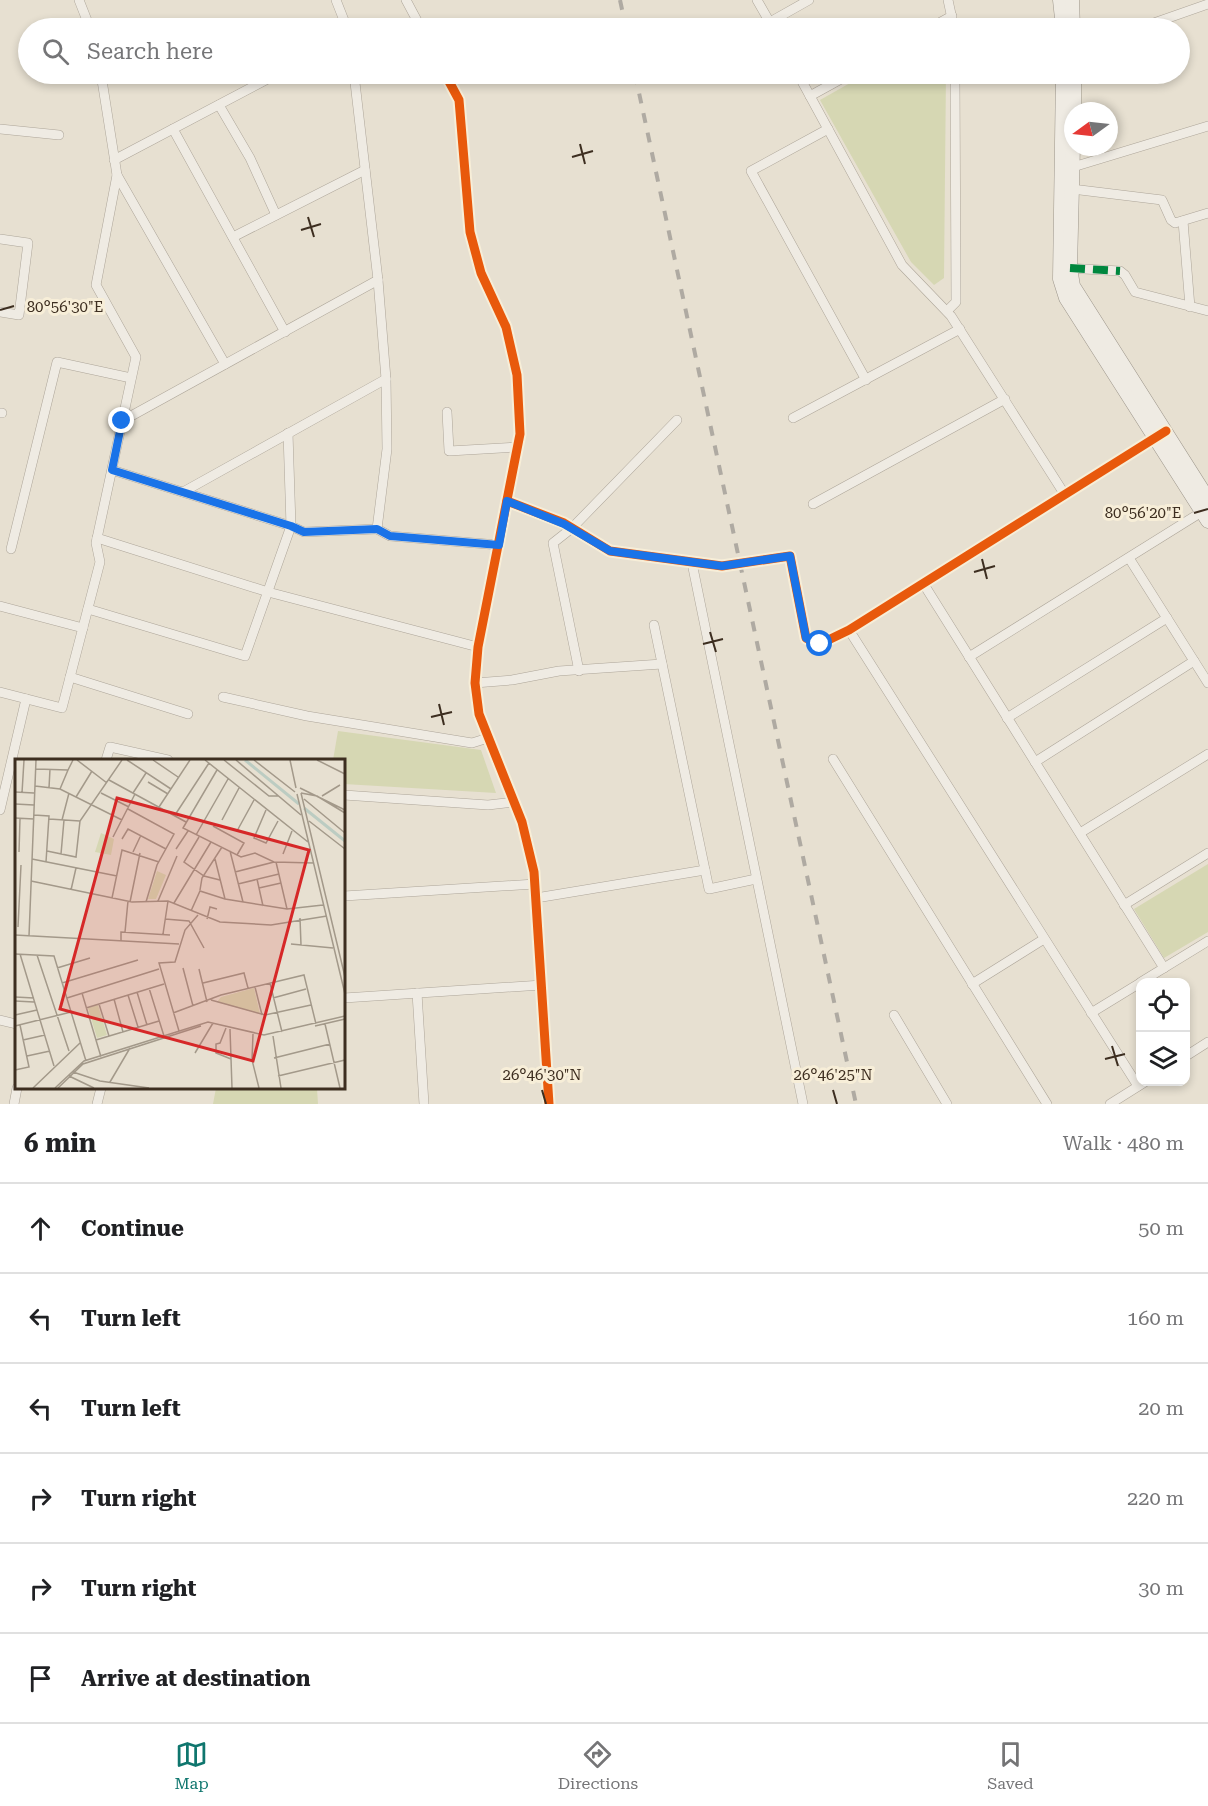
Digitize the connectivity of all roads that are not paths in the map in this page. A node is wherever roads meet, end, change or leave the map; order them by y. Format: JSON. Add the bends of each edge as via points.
{"nodes":[{"id":1,"x":79,"y":0,"type":"edge"},
{"id":2,"x":336,"y":0,"type":"edge"},
{"id":3,"x":406,"y":0,"type":"edge"},
{"id":4,"x":758,"y":0,"type":"edge"},
{"id":5,"x":809,"y":0,"type":"edge"},
{"id":6,"x":948,"y":0,"type":"edge"},
{"id":7,"x":1060,"y":0,"type":"edge"},
{"id":8,"x":1072,"y":0,"type":"edge"},
{"id":9,"x":1208,"y":4,"type":"edge"},
{"id":10,"x":952,"y":16,"type":"joint"},
{"id":11,"x":86,"y":18,"type":"edge"},
{"id":12,"x":343,"y":18,"type":"edge"},
{"id":13,"x":416,"y":18,"type":"edge"},
{"id":14,"x":767,"y":18,"type":"edge"},
{"id":15,"x":782,"y":18,"type":"edge"},
{"id":16,"x":948,"y":18,"type":"edge"},
{"id":17,"x":1062,"y":18,"type":"edge"},
{"id":18,"x":1073,"y":18,"type":"edge"},
{"id":19,"x":1168,"y":18,"type":"edge"},
{"id":20,"x":103,"y":84,"type":"edge"},
{"id":21,"x":258,"y":84,"type":"edge"},
{"id":22,"x":355,"y":84,"type":"edge"},
{"id":23,"x":450,"y":84,"type":"edge"},
{"id":24,"x":803,"y":84,"type":"edge"},
{"id":25,"x":832,"y":84,"type":"edge"},
{"id":26,"x":955,"y":84,"type":"edge"},
{"id":27,"x":1063,"y":84,"type":"edge"},
{"id":28,"x":1074,"y":84,"type":"edge"},
{"id":29,"x":810,"y":96,"type":"junction"},
{"id":30,"x":1074,"y":102,"type":"edge"},
{"id":31,"x":219,"y":105,"type":"junction"},
{"id":32,"x":1208,"y":126,"type":"edge"},
{"id":33,"x":0,"y":129,"type":"edge"},
{"id":34,"x":173,"y":129,"type":"junction"},
{"id":35,"x":828,"y":129,"type":"junction"},
{"id":36,"x":59,"y":135,"type":"dead end"},
{"id":37,"x":1073,"y":156,"type":"edge"},
{"id":38,"x":114,"y":160,"type":"junction"},
{"id":39,"x":1073,"y":167,"type":"junction"},
{"id":40,"x":365,"y":170,"type":"junction"},
{"id":41,"x":117,"y":175,"type":"junction"},
{"id":42,"x":1072,"y":189,"type":"junction"},
{"id":43,"x":1208,"y":213,"type":"edge"},
{"id":44,"x":276,"y":215,"type":"junction"},
{"id":45,"x":1183,"y":222,"type":"junction"},
{"id":46,"x":233,"y":237,"type":"junction"},
{"id":47,"x":0,"y":239,"type":"edge"},
{"id":48,"x":1065,"y":269,"type":"junction"},
{"id":49,"x":378,"y":280,"type":"junction"},
{"id":50,"x":1190,"y":307,"type":"junction"},
{"id":51,"x":946,"y":311,"type":"junction"},
{"id":52,"x":0,"y":312,"type":"edge"},
{"id":53,"x":1208,"y":312,"type":"edge"},
{"id":54,"x":960,"y":329,"type":"junction"},
{"id":55,"x":285,"y":332,"type":"junction"},
{"id":56,"x":225,"y":364,"type":"junction"},
{"id":57,"x":131,"y":378,"type":"junction"},
{"id":58,"x":386,"y":379,"type":"junction"},
{"id":59,"x":866,"y":380,"type":"junction"},
{"id":60,"x":1005,"y":399,"type":"junction"},
{"id":61,"x":447,"y":412,"type":"dead end"},
{"id":62,"x":793,"y":418,"type":"dead end"},
{"id":63,"x":677,"y":420,"type":"dead end"},
{"id":64,"x":122,"y":421,"type":"junction"},
{"id":65,"x":288,"y":433,"type":"junction"},
{"id":66,"x":1161,"y":435,"type":"junction"},
{"id":67,"x":518,"y":447,"type":"junction"},
{"id":68,"x":112,"y":470,"type":"junction"},
{"id":69,"x":183,"y":492,"type":"junction"},
{"id":70,"x":1065,"y":495,"type":"junction"},
{"id":71,"x":1208,"y":499,"type":"edge"},
{"id":72,"x":507,"y":501,"type":"junction"},
{"id":73,"x":813,"y":504,"type":"dead end"},
{"id":74,"x":1206,"y":514,"type":"edge"},
{"id":75,"x":291,"y":526,"type":"junction"},
{"id":76,"x":572,"y":528,"type":"junction"},
{"id":77,"x":377,"y":529,"type":"junction"},
{"id":78,"x":97,"y":538,"type":"junction"},
{"id":79,"x":499,"y":545,"type":"junction"},
{"id":80,"x":11,"y":549,"type":"dead end"},
{"id":81,"x":1129,"y":558,"type":"junction"},
{"id":82,"x":692,"y":563,"type":"junction"},
{"id":83,"x":923,"y":584,"type":"junction"},
{"id":84,"x":267,"y":592,"type":"junction"},
{"id":85,"x":0,"y":606,"type":"edge"},
{"id":86,"x":88,"y":609,"type":"junction"},
{"id":87,"x":1167,"y":618,"type":"junction"},
{"id":88,"x":654,"y":625,"type":"dead end"},
{"id":89,"x":83,"y":628,"type":"junction"},
{"id":90,"x":849,"y":630,"type":"junction"},
{"id":91,"x":478,"y":647,"type":"junction"},
{"id":92,"x":969,"y":657,"type":"junction"},
{"id":93,"x":1194,"y":661,"type":"junction"},
{"id":94,"x":662,"y":664,"type":"junction"},
{"id":95,"x":579,"y":671,"type":"junction"},
{"id":96,"x":70,"y":677,"type":"junction"},
{"id":97,"x":475,"y":683,"type":"junction"},
{"id":98,"x":1208,"y":683,"type":"edge"},
{"id":99,"x":0,"y":692,"type":"edge"},
{"id":100,"x":223,"y":697,"type":"dead end"},
{"id":101,"x":26,"y":699,"type":"junction"},
{"id":102,"x":188,"y":714,"type":"dead end"},
{"id":103,"x":1007,"y":718,"type":"junction"},
{"id":104,"x":489,"y":738,"type":"junction"},
{"id":105,"x":1208,"y":754,"type":"edge"},
{"id":106,"x":106,"y":759,"type":"edge"},
{"id":107,"x":164,"y":759,"type":"edge"},
{"id":108,"x":833,"y":759,"type":"dead end"},
{"id":109,"x":1035,"y":762,"type":"junction"},
{"id":110,"x":5,"y":768,"type":"edge"},
{"id":111,"x":345,"y":795,"type":"edge"},
{"id":112,"x":513,"y":802,"type":"junction"},
{"id":113,"x":0,"y":810,"type":"edge"},
{"id":114,"x":1080,"y":833,"type":"junction"},
{"id":115,"x":1208,"y":853,"type":"edge"},
{"id":116,"x":705,"y":870,"type":"junction"},
{"id":117,"x":756,"y":879,"type":"junction"},
{"id":118,"x":535,"y":884,"type":"junction"},
{"id":119,"x":345,"y":896,"type":"edge"},
{"id":120,"x":536,"y":898,"type":"junction"},
{"id":121,"x":1124,"y":905,"type":"junction"},
{"id":122,"x":1044,"y":939,"type":"junction"},
{"id":123,"x":1208,"y":941,"type":"edge"},
{"id":124,"x":1164,"y":968,"type":"junction"},
{"id":125,"x":1149,"y":978,"type":"edge"},
{"id":126,"x":972,"y":984,"type":"junction"},
{"id":127,"x":542,"y":986,"type":"junction"},
{"id":128,"x":1136,"y":986,"type":"edge"},
{"id":129,"x":417,"y":993,"type":"junction"},
{"id":130,"x":345,"y":998,"type":"edge"},
{"id":131,"x":1091,"y":1013,"type":"junction"},
{"id":132,"x":894,"y":1016,"type":"dead end"},
{"id":133,"x":0,"y":1020,"type":"edge"},
{"id":134,"x":15,"y":1024,"type":"edge"},
{"id":135,"x":1207,"y":1044,"type":"edge"},
{"id":136,"x":1190,"y":1053,"type":"edge"},
{"id":137,"x":1136,"y":1076,"type":"edge"},
{"id":138,"x":1139,"y":1086,"type":"edge"},
{"id":139,"x":17,"y":1089,"type":"edge"},
{"id":140,"x":101,"y":1089,"type":"edge"},
{"id":141,"x":14,"y":1104,"type":"edge"},
{"id":142,"x":97,"y":1104,"type":"edge"},
{"id":143,"x":424,"y":1104,"type":"edge"},
{"id":144,"x":549,"y":1104,"type":"edge"},
{"id":145,"x":803,"y":1104,"type":"edge"},
{"id":146,"x":947,"y":1104,"type":"edge"},
{"id":147,"x":1047,"y":1104,"type":"edge"},
{"id":148,"x":1110,"y":1104,"type":"edge"}],
"edges":[{"from":1,"to":11,"type":"street"},
{"from":2,"to":12,"type":"street"},
{"from":3,"to":13,"type":"street"},
{"from":4,"to":14,"type":"street"},
{"from":5,"to":15,"type":"street"},
{"from":6,"to":10,"type":"street"},
{"from":7,"to":17,"type":"street"},
{"from":8,"to":18,"type":"street"},
{"from":9,"to":19,"type":"street"},
{"from":10,"to":16,"type":"street"},
{"from":20,"to":38,"type":"street"},
{"from":21,"to":31,"type":"street"},
{"from":22,"to":40,"type":"street"},
{"from":23,"to":67,"type":"street","via":[[459,100],[470,232],[481,273],[506,327],[517,375]]},
{"from":24,"to":29,"type":"street"},
{"from":25,"to":29,"type":"street"},
{"from":26,"to":51,"type":"street","via":[[956,302]]},
{"from":27,"to":48,"type":"street"},
{"from":28,"to":30,"type":"street"},
{"from":29,"to":35,"type":"street"},
{"from":31,"to":34,"type":"street"},
{"from":31,"to":44,"type":"street","via":[[250,158]]},
{"from":32,"to":39,"type":"street"},
{"from":33,"to":36,"type":"street"},
{"from":34,"to":38,"type":"street"},
{"from":34,"to":46,"type":"street"},
{"from":35,"to":51,"type":"street","via":[[902,265]]},
{"from":35,"to":59,"type":"street","via":[[751,171]]},
{"from":37,"to":39,"type":"street"},
{"from":38,"to":41,"type":"street"},
{"from":39,"to":42,"type":"street"},
{"from":40,"to":44,"type":"street"},
{"from":40,"to":49,"type":"street"},
{"from":41,"to":56,"type":"street"},
{"from":41,"to":57,"type":"street","via":[[96,285],[136,357]]},
{"from":42,"to":45,"type":"street","via":[[1162,200],[1172,222]]},
{"from":42,"to":48,"type":"street"},
{"from":43,"to":45,"type":"street"},
{"from":44,"to":46,"type":"street"},
{"from":45,"to":50,"type":"street"},
{"from":46,"to":55,"type":"street"},
{"from":47,"to":52,"type":"street","via":[[28,243],[19,315]]},
{"from":48,"to":50,"type":"street","via":[[1120,271],[1134,292]]},
{"from":48,"to":66,"type":"street","via":[[1060,279],[1066,298]]},
{"from":49,"to":55,"type":"street"},
{"from":49,"to":58,"type":"street"},
{"from":50,"to":53,"type":"street"},
{"from":51,"to":54,"type":"street"},
{"from":54,"to":59,"type":"street"},
{"from":54,"to":60,"type":"street"},
{"from":55,"to":56,"type":"street"},
{"from":56,"to":64,"type":"street"},
{"from":57,"to":64,"type":"street"},
{"from":57,"to":80,"type":"street","via":[[57,362]]},
{"from":58,"to":65,"type":"street"},
{"from":58,"to":77,"type":"street","via":[[387,449]]},
{"from":59,"to":62,"type":"street"},
{"from":60,"to":70,"type":"street"},
{"from":60,"to":73,"type":"street"},
{"from":61,"to":67,"type":"street","via":[[449,451]]},
{"from":63,"to":76,"type":"street"},
{"from":64,"to":68,"type":"street"},
{"from":65,"to":69,"type":"street"},
{"from":65,"to":75,"type":"street"},
{"from":66,"to":70,"type":"street"},
{"from":66,"to":71,"type":"street"},
{"from":66,"to":74,"type":"street"},
{"from":67,"to":72,"type":"street"},
{"from":68,"to":69,"type":"street"},
{"from":68,"to":78,"type":"street"},
{"from":69,"to":75,"type":"street"},
{"from":70,"to":83,"type":"street"},
{"from":72,"to":76,"type":"street"},
{"from":72,"to":79,"type":"street"},
{"from":74,"to":81,"type":"street"},
{"from":75,"to":77,"type":"street","via":[[304,532]]},
{"from":75,"to":84,"type":"street"},
{"from":76,"to":82,"type":"street","via":[[610,551]]},
{"from":76,"to":95,"type":"street","via":[[554,543]]},
{"from":77,"to":79,"type":"street","via":[[390,536]]},
{"from":78,"to":84,"type":"street"},
{"from":78,"to":86,"type":"street","via":[[100,562]]},
{"from":79,"to":91,"type":"street"},
{"from":81,"to":87,"type":"street"},
{"from":81,"to":92,"type":"street"},
{"from":82,"to":90,"type":"street","via":[[722,566],[790,556],[806,638],[820,644]]},
{"from":82,"to":117,"type":"street"},
{"from":83,"to":90,"type":"street"},
{"from":83,"to":92,"type":"street"},
{"from":84,"to":86,"type":"street","via":[[245,656]]},
{"from":84,"to":91,"type":"street"},
{"from":85,"to":89,"type":"street"},
{"from":86,"to":89,"type":"street"},
{"from":87,"to":93,"type":"street"},
{"from":87,"to":103,"type":"street"},
{"from":88,"to":94,"type":"street"},
{"from":89,"to":96,"type":"street"},
{"from":90,"to":122,"type":"street"},
{"from":91,"to":97,"type":"street"},
{"from":92,"to":103,"type":"street"},
{"from":93,"to":98,"type":"street"},
{"from":93,"to":109,"type":"street"},
{"from":94,"to":95,"type":"street"},
{"from":94,"to":116,"type":"street"},
{"from":95,"to":97,"type":"street"},
{"from":96,"to":101,"type":"street","via":[[62,708]]},
{"from":96,"to":102,"type":"street"},
{"from":97,"to":104,"type":"street","via":[[479,714]]},
{"from":99,"to":101,"type":"street"},
{"from":100,"to":104,"type":"street","via":[[307,716],[472,743]]},
{"from":101,"to":110,"type":"street"},
{"from":103,"to":109,"type":"street"},
{"from":104,"to":112,"type":"street"},
{"from":105,"to":114,"type":"street"},
{"from":106,"to":107,"type":"street","via":[[110,747]]},
{"from":108,"to":126,"type":"street"},
{"from":109,"to":114,"type":"street"},
{"from":110,"to":113,"type":"street"},
{"from":111,"to":112,"type":"street","via":[[488,805]]},
{"from":112,"to":118,"type":"street","via":[[522,822]]},
{"from":114,"to":121,"type":"street"},
{"from":115,"to":121,"type":"street"},
{"from":116,"to":117,"type":"street","via":[[709,889]]},
{"from":116,"to":120,"type":"street"},
{"from":117,"to":145,"type":"street"},
{"from":118,"to":119,"type":"street"},
{"from":118,"to":120,"type":"street"},
{"from":120,"to":127,"type":"street"},
{"from":121,"to":124,"type":"street"},
{"from":122,"to":126,"type":"street"},
{"from":122,"to":131,"type":"street"},
{"from":123,"to":124,"type":"street"},
{"from":124,"to":125,"type":"street"},
{"from":126,"to":147,"type":"street"},
{"from":127,"to":129,"type":"street"},
{"from":127,"to":144,"type":"street"},
{"from":128,"to":131,"type":"street"},
{"from":129,"to":130,"type":"street"},
{"from":129,"to":143,"type":"street"},
{"from":131,"to":137,"type":"street"},
{"from":132,"to":146,"type":"street"},
{"from":133,"to":134,"type":"street"},
{"from":135,"to":136,"type":"street"},
{"from":138,"to":148,"type":"street"},
{"from":139,"to":141,"type":"street"},
{"from":140,"to":142,"type":"street"}]}
